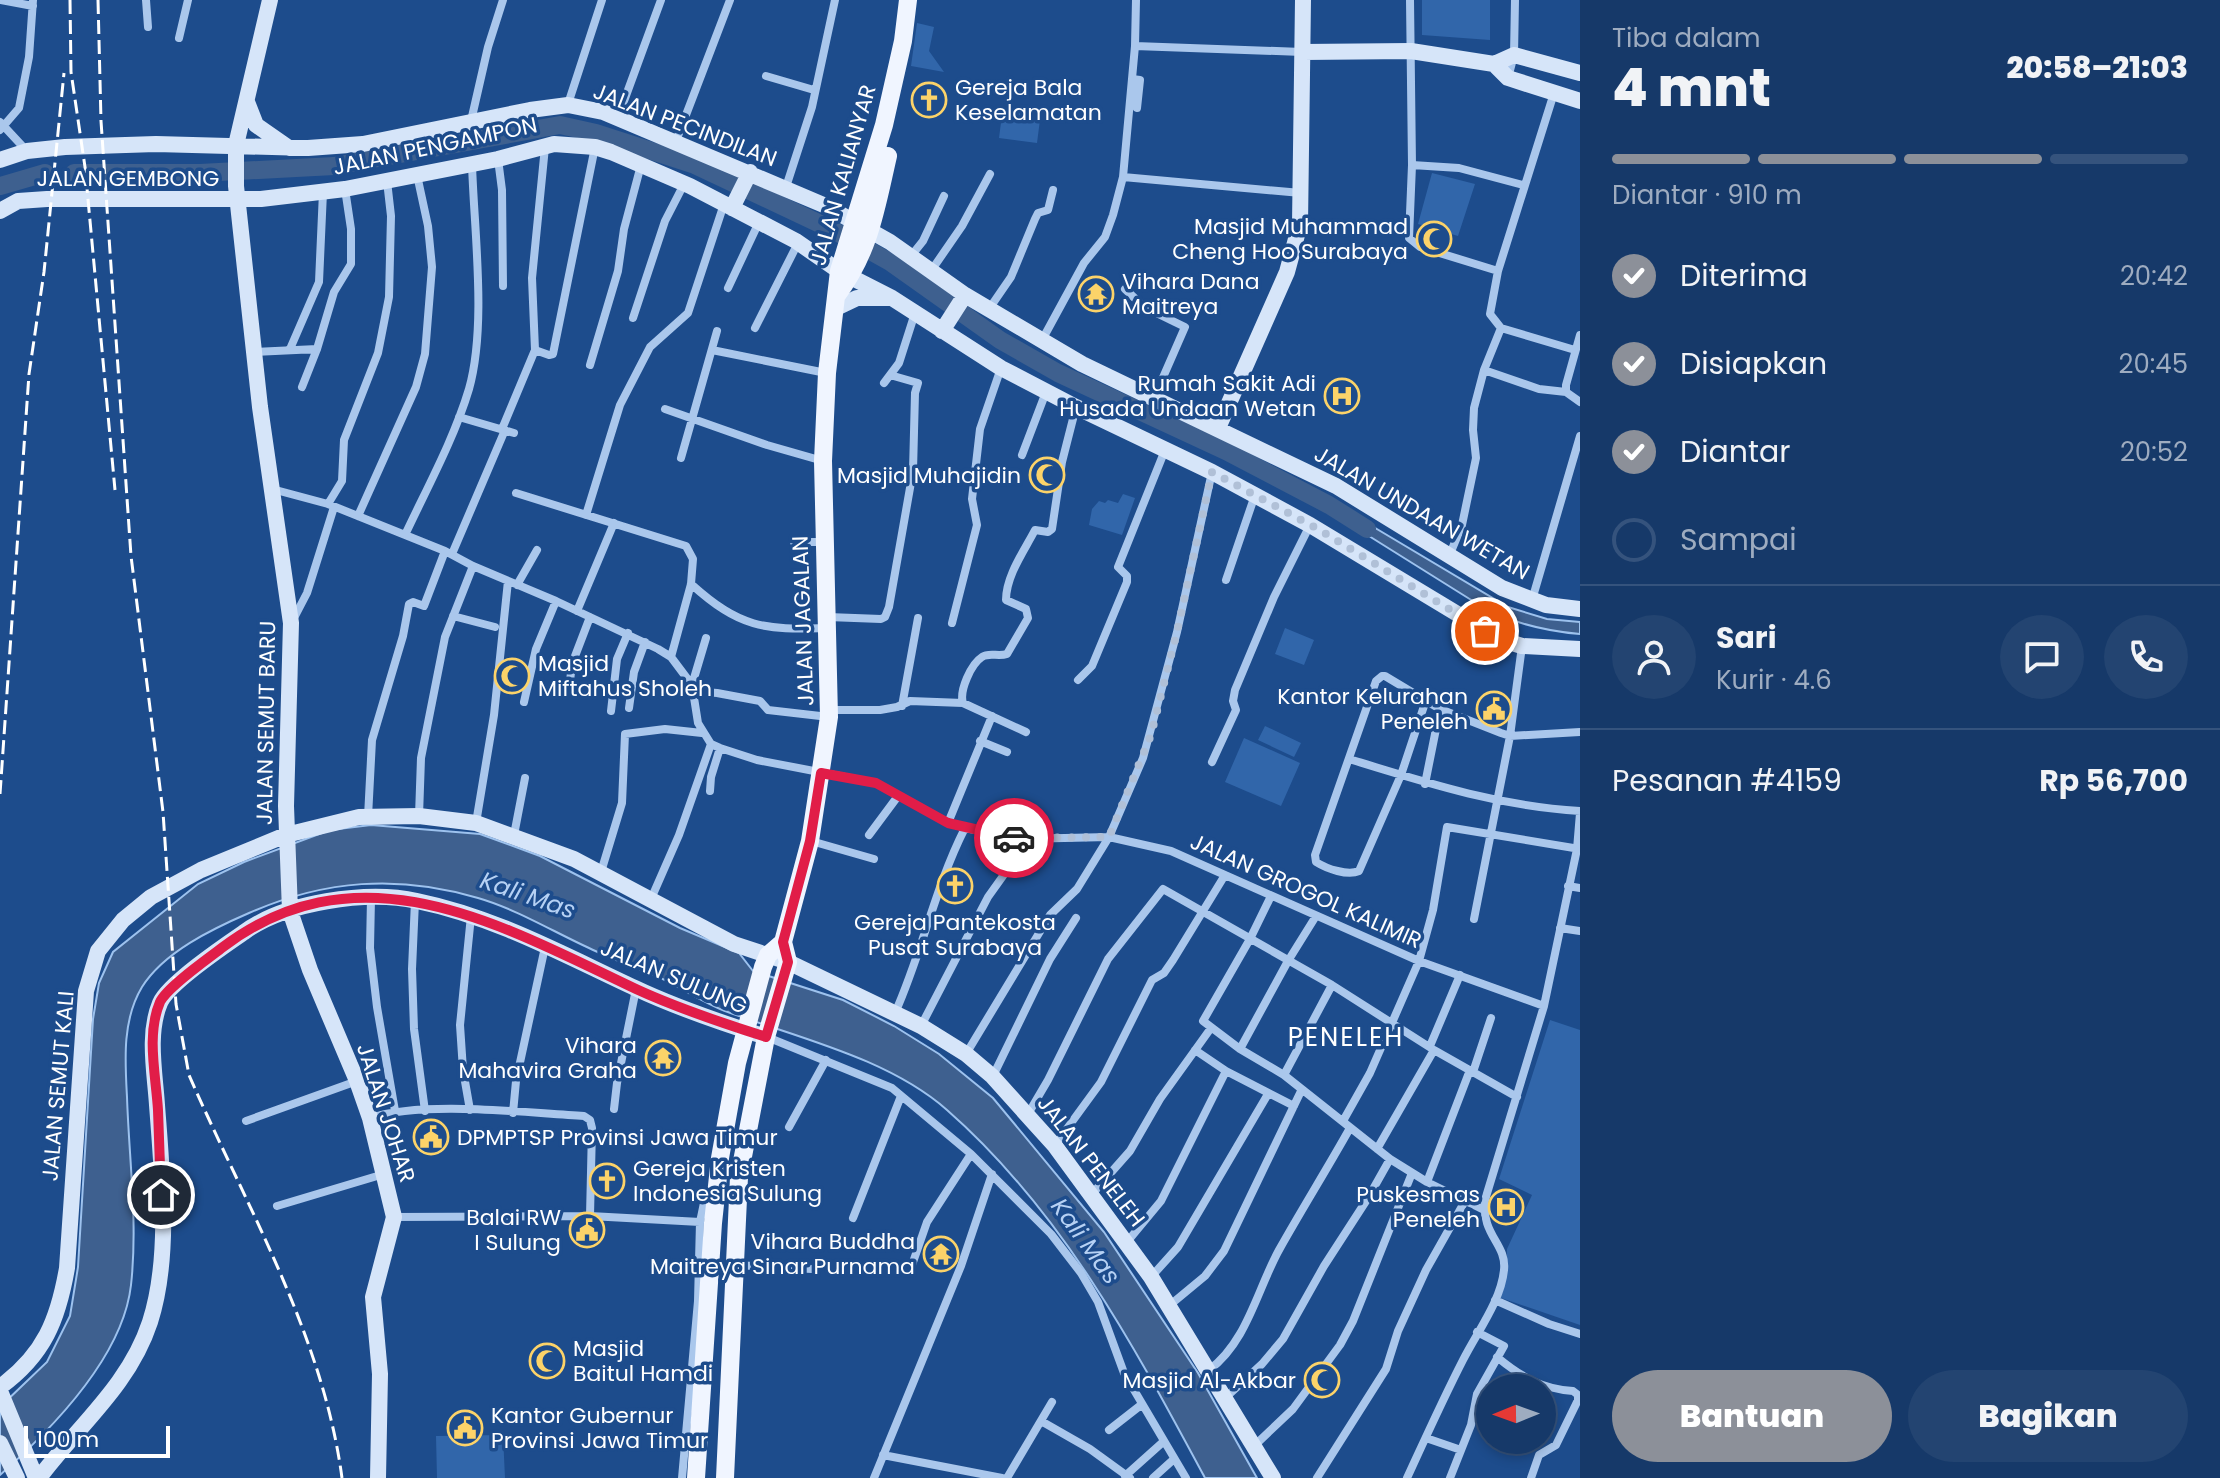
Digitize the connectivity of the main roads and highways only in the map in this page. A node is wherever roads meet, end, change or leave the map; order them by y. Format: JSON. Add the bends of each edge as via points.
{"nodes":[{"id":1,"x":908,"y":0,"type":"edge"},
{"id":2,"x":917,"y":0,"type":"edge"},
{"id":3,"x":904,"y":69,"type":"junction"},
{"id":4,"x":836,"y":301,"type":"joint"},
{"id":5,"x":783,"y":942,"type":"junction"},
{"id":6,"x":732,"y":1089,"type":"junction"},
{"id":7,"x":755,"y":1092,"type":"junction"},
{"id":8,"x":696,"y":1478,"type":"edge"},
{"id":9,"x":725,"y":1478,"type":"edge"}],
"edges":[{"from":1,"to":3,"type":"main road","name":"JALAN KALIANYAR"},
{"from":2,"to":3,"type":"main road","name":"JALAN KALIANYAR"},
{"from":3,"to":4,"type":"main road","name":"JALAN KALIANYAR","via":[[862,231]]},
{"from":4,"to":5,"type":"main road","name":"JALAN JAGALAN","via":[[823,461],[829,713],[810,841]]},
{"from":5,"to":6,"type":"main road","via":[[766,961]]},
{"from":5,"to":7,"type":"main road","name":"JALAN JAGALAN","via":[[786,969]]},
{"from":6,"to":7,"type":"main road","via":[[744,1084]]},
{"from":6,"to":8,"type":"main road","via":[[700,1349]]},
{"from":7,"to":9,"type":"main road","via":[[739,1177]]}]}
